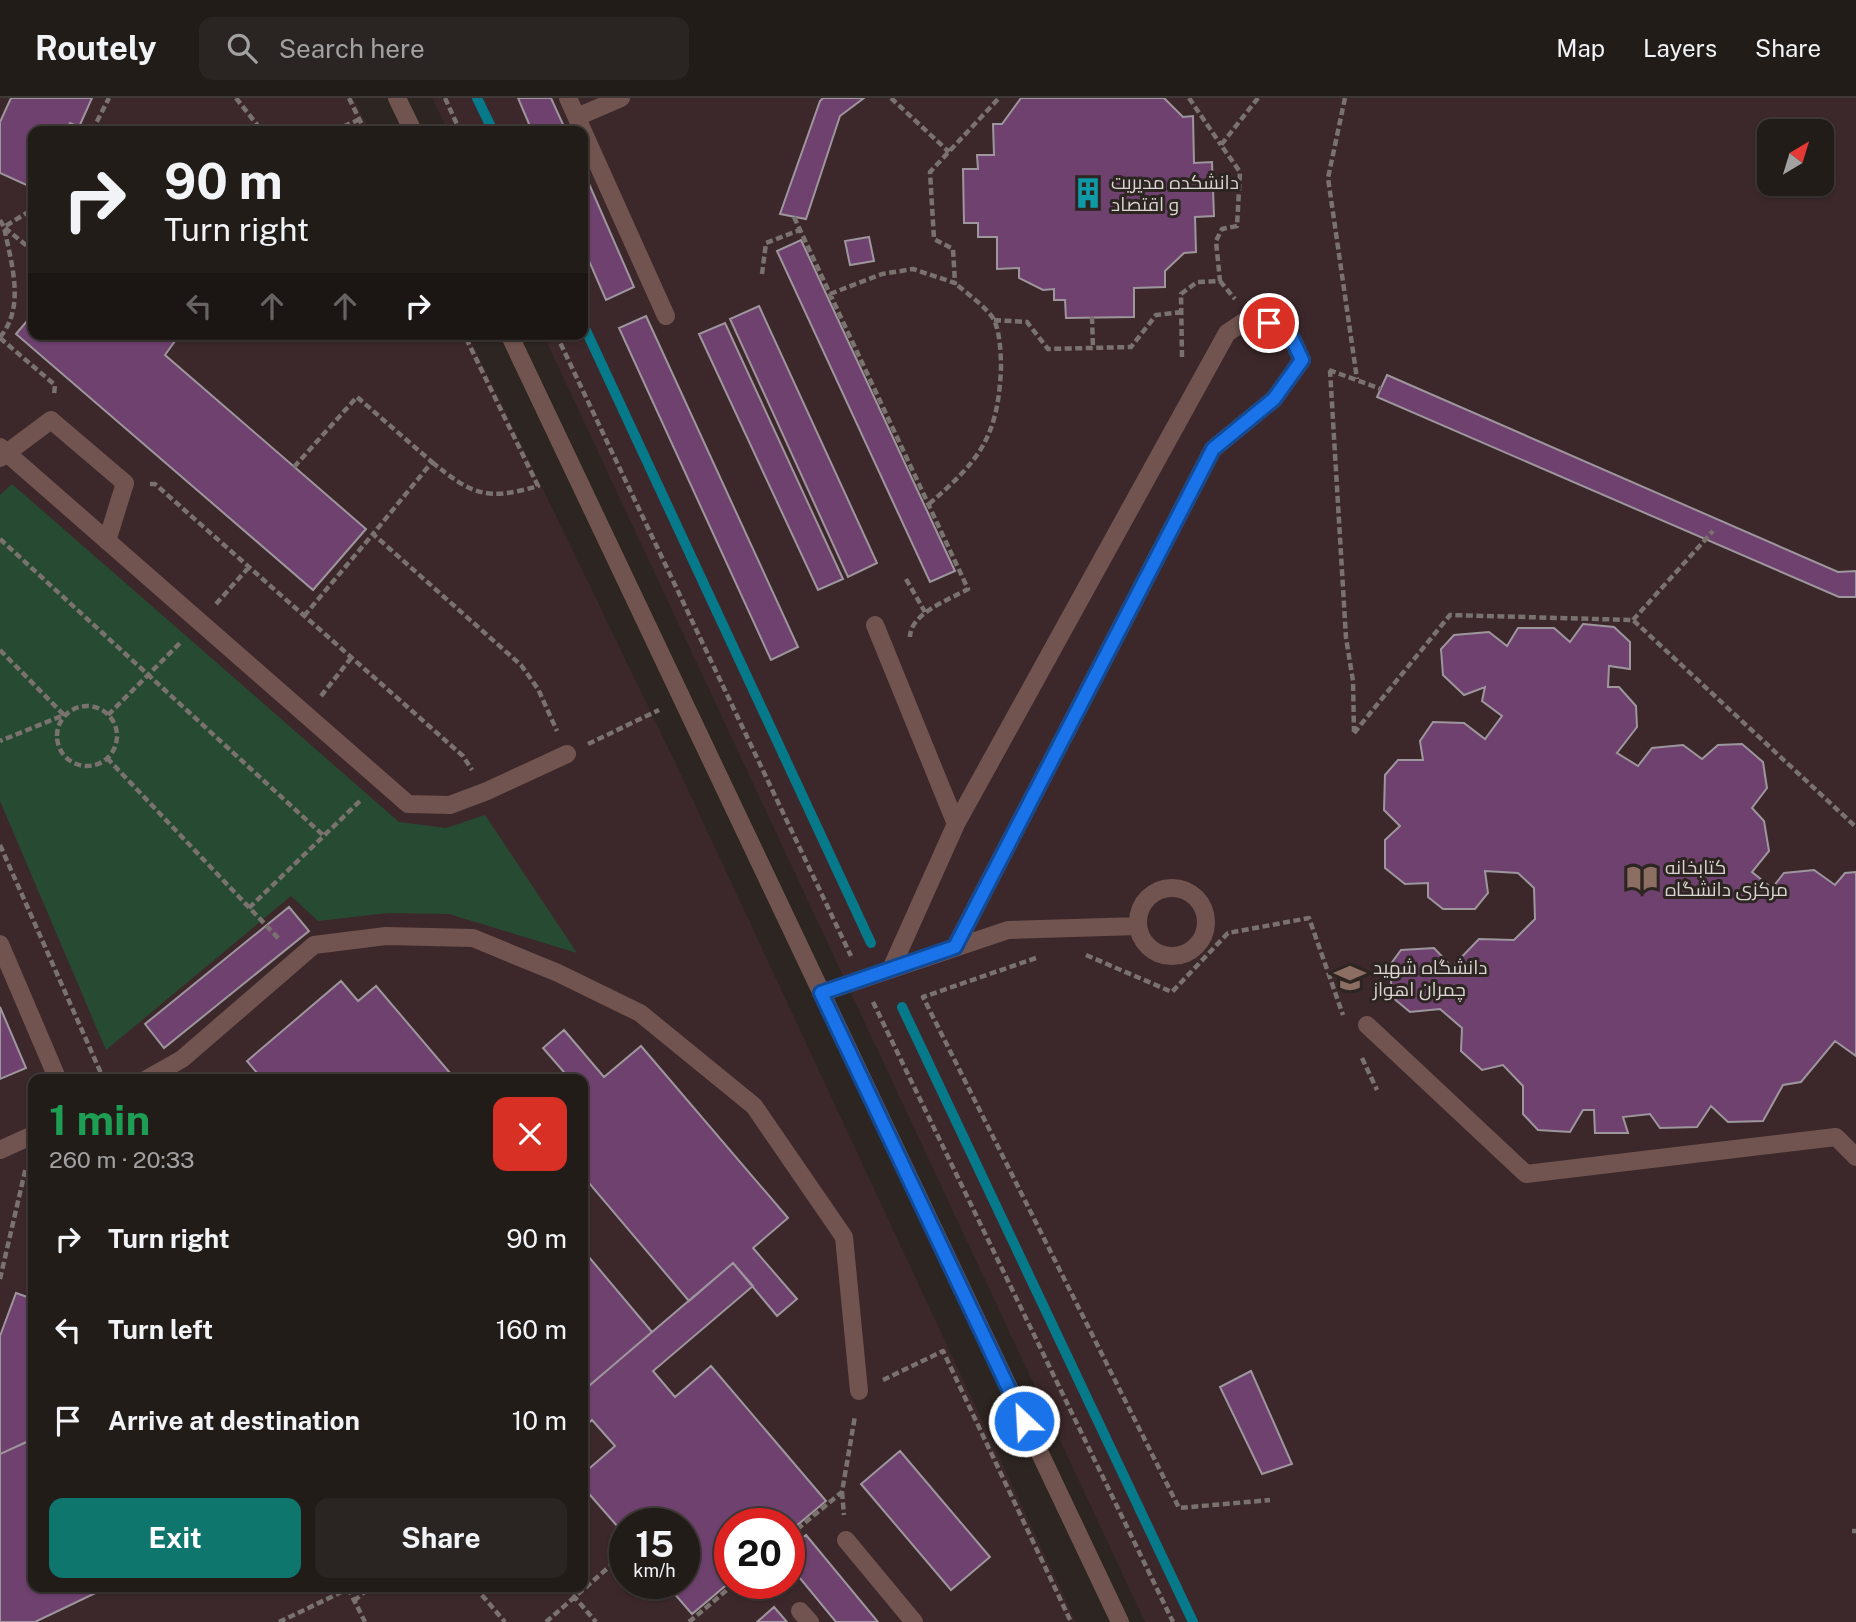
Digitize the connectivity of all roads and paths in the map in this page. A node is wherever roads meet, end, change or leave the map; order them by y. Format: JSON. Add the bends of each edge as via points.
{"nodes":[{"id":1,"x":109,"y":98,"type":"edge"},
{"id":2,"x":236,"y":98,"type":"edge"},
{"id":3,"x":349,"y":98,"type":"edge"},
{"id":4,"x":397,"y":98,"type":"edge"},
{"id":5,"x":445,"y":98,"type":"edge"},
{"id":6,"x":568,"y":98,"type":"edge"},
{"id":7,"x":621,"y":98,"type":"edge"},
{"id":8,"x":891,"y":98,"type":"edge"},
{"id":9,"x":999,"y":98,"type":"edge"},
{"id":10,"x":1189,"y":98,"type":"edge"},
{"id":11,"x":1258,"y":98,"type":"edge"},
{"id":12,"x":1345,"y":98,"type":"edge"},
{"id":13,"x":577,"y":117,"type":"junction"},
{"id":14,"x":360,"y":119,"type":"junction"},
{"id":15,"x":95,"y":126,"type":"edge"},
{"id":16,"x":258,"y":126,"type":"edge"},
{"id":17,"x":345,"y":126,"type":"edge"},
{"id":18,"x":363,"y":126,"type":"edge"},
{"id":19,"x":411,"y":126,"type":"edge"},
{"id":20,"x":458,"y":126,"type":"edge"},
{"id":21,"x":581,"y":126,"type":"edge"},
{"id":22,"x":588,"y":142,"type":"edge"},
{"id":23,"x":1221,"y":145,"type":"junction"},
{"id":24,"x":948,"y":152,"type":"junction"},
{"id":25,"x":28,"y":212,"type":"edge"},
{"id":26,"x":794,"y":217,"type":"dead end"},
{"id":27,"x":0,"y":220,"type":"edge"},
{"id":28,"x":5,"y":227,"type":"junction"},
{"id":29,"x":800,"y":230,"type":"junction"},
{"id":30,"x":28,"y":247,"type":"edge"},
{"id":31,"x":762,"y":274,"type":"dead end"},
{"id":32,"x":955,"y":283,"type":"junction"},
{"id":33,"x":830,"y":294,"type":"junction"},
{"id":34,"x":1181,"y":312,"type":"junction"},
{"id":35,"x":666,"y":316,"type":"dead end"},
{"id":36,"x":1092,"y":317,"type":"dead end"},
{"id":37,"x":994,"y":320,"type":"junction"},
{"id":38,"x":0,"y":337,"type":"edge"},
{"id":39,"x":467,"y":340,"type":"edge"},
{"id":40,"x":512,"y":340,"type":"edge"},
{"id":41,"x":1093,"y":348,"type":"junction"},
{"id":42,"x":1302,"y":360,"type":"junction"},
{"id":43,"x":1182,"y":366,"type":"dead end"},
{"id":44,"x":1330,"y":370,"type":"junction"},
{"id":45,"x":1357,"y":379,"type":"junction"},
{"id":46,"x":1381,"y":388,"type":"dead end"},
{"id":47,"x":51,"y":420,"type":"junction"},
{"id":48,"x":2,"y":453,"type":"edge"},
{"id":49,"x":432,"y":462,"type":"junction"},
{"id":50,"x":294,"y":467,"type":"dead end"},
{"id":51,"x":125,"y":484,"type":"junction"},
{"id":52,"x":929,"y":504,"type":"junction"},
{"id":53,"x":1713,"y":531,"type":"dead end"},
{"id":54,"x":373,"y":534,"type":"junction"},
{"id":55,"x":0,"y":539,"type":"edge"},
{"id":56,"x":107,"y":541,"type":"junction"},
{"id":57,"x":906,"y":579,"type":"dead end"},
{"id":58,"x":925,"y":612,"type":"junction"},
{"id":59,"x":304,"y":616,"type":"junction"},
{"id":60,"x":1633,"y":620,"type":"junction"},
{"id":61,"x":875,"y":625,"type":"dead end"},
{"id":62,"x":910,"y":645,"type":"dead end"},
{"id":63,"x":0,"y":650,"type":"edge"},
{"id":64,"x":351,"y":658,"type":"junction"},
{"id":65,"x":682,"y":699,"type":"junction"},
{"id":66,"x":305,"y":714,"type":"junction"},
{"id":67,"x":64,"y":715,"type":"junction"},
{"id":68,"x":0,"y":741,"type":"edge"},
{"id":69,"x":567,"y":754,"type":"junction"},
{"id":70,"x":107,"y":758,"type":"junction"},
{"id":71,"x":381,"y":781,"type":"junction"},
{"id":72,"x":487,"y":791,"type":"junction"},
{"id":73,"x":956,"y":824,"type":"junction"},
{"id":74,"x":1856,"y":827,"type":"edge"},
{"id":75,"x":324,"y":835,"type":"junction"},
{"id":76,"x":0,"y":845,"type":"edge"},
{"id":77,"x":249,"y":908,"type":"junction"},
{"id":78,"x":1138,"y":926,"type":"dead end"},
{"id":79,"x":0,"y":944,"type":"edge"},
{"id":80,"x":955,"y":947,"type":"junction"},
{"id":81,"x":1079,"y":952,"type":"dead end"},
{"id":82,"x":1041,"y":956,"type":"dead end"},
{"id":83,"x":298,"y":959,"type":"junction"},
{"id":84,"x":891,"y":969,"type":"junction"},
{"id":85,"x":821,"y":993,"type":"junction"},
{"id":86,"x":1346,"y":1023,"type":"dead end"},
{"id":87,"x":1367,"y":1025,"type":"dead end"},
{"id":88,"x":1356,"y":1046,"type":"dead end"},
{"id":89,"x":55,"y":1074,"type":"edge"},
{"id":90,"x":101,"y":1074,"type":"edge"},
{"id":91,"x":156,"y":1074,"type":"edge"},
{"id":92,"x":1377,"y":1090,"type":"dead end"},
{"id":93,"x":28,"y":1137,"type":"edge"},
{"id":94,"x":0,"y":1150,"type":"edge"},
{"id":95,"x":1856,"y":1157,"type":"edge"},
{"id":96,"x":27,"y":1161,"type":"dead end"},
{"id":97,"x":0,"y":1279,"type":"edge"},
{"id":98,"x":859,"y":1391,"type":"junction"},
{"id":99,"x":1270,"y":1500,"type":"dead end"},
{"id":100,"x":805,"y":1523,"type":"edge"},
{"id":101,"x":846,"y":1541,"type":"dead end"},
{"id":102,"x":609,"y":1566,"type":"edge"},
{"id":103,"x":588,"y":1585,"type":"edge"},
{"id":104,"x":340,"y":1592,"type":"edge"},
{"id":105,"x":350,"y":1592,"type":"edge"},
{"id":106,"x":364,"y":1592,"type":"edge"},
{"id":107,"x":479,"y":1592,"type":"edge"},
{"id":108,"x":570,"y":1592,"type":"edge"},
{"id":109,"x":580,"y":1592,"type":"edge"},
{"id":110,"x":574,"y":1597,"type":"junction"},
{"id":111,"x":716,"y":1599,"type":"edge"},
{"id":112,"x":354,"y":1601,"type":"junction"},
{"id":113,"x":279,"y":1622,"type":"edge"},
{"id":114,"x":365,"y":1622,"type":"edge"},
{"id":115,"x":505,"y":1622,"type":"edge"},
{"id":116,"x":546,"y":1622,"type":"edge"},
{"id":117,"x":596,"y":1622,"type":"edge"},
{"id":118,"x":689,"y":1622,"type":"edge"},
{"id":119,"x":914,"y":1622,"type":"edge"},
{"id":120,"x":1071,"y":1622,"type":"edge"},
{"id":121,"x":1120,"y":1622,"type":"edge"}],
"edges":[{"from":1,"to":15,"type":"path"},
{"from":2,"to":16,"type":"path"},
{"from":3,"to":14,"type":"path"},
{"from":4,"to":19,"type":"lane"},
{"from":5,"to":20,"type":"path"},
{"from":6,"to":13,"type":"lane"},
{"from":7,"to":13,"type":"lane"},
{"from":8,"to":24,"type":"path"},
{"from":9,"to":24,"type":"path"},
{"from":10,"to":23,"type":"path"},
{"from":11,"to":23,"type":"path"},
{"from":12,"to":45,"type":"path","via":[[1328,178]]},
{"from":13,"to":21,"type":"lane"},
{"from":14,"to":17,"type":"path"},
{"from":14,"to":18,"type":"path"},
{"from":22,"to":35,"type":"lane"},
{"from":23,"to":34,"type":"path","via":[[1240,172],[1237,226],[1222,229],[1216,241],[1220,281],[1197,282],[1181,294]]},
{"from":24,"to":32,"type":"path","via":[[930,172],[934,239],[953,249]]},
{"from":25,"to":28,"type":"path"},
{"from":26,"to":29,"type":"path"},
{"from":27,"to":28,"type":"path"},
{"from":28,"to":30,"type":"path"},
{"from":28,"to":38,"type":"path","via":[[15,284],[11,324]]},
{"from":29,"to":31,"type":"path","via":[[766,243]]},
{"from":29,"to":33,"type":"path"},
{"from":32,"to":33,"type":"path","via":[[913,269],[882,274]]},
{"from":32,"to":37,"type":"path"},
{"from":33,"to":52,"type":"path"},
{"from":34,"to":41,"type":"path","via":[[1156,315],[1130,347]]},
{"from":34,"to":43,"type":"path"},
{"from":36,"to":41,"type":"path"},
{"from":37,"to":41,"type":"path","via":[[1027,322],[1048,349]]},
{"from":37,"to":52,"type":"path","via":[[1001,356],[999,403],[985,445],[966,472]]},
{"from":38,"to":47,"type":"path","via":[[55,384]]},
{"from":39,"to":49,"type":"path","via":[[538,486],[503,496],[464,488]]},
{"from":40,"to":65,"type":"lane"},
{"from":42,"to":44,"type":"path"},
{"from":42,"to":73,"type":"lane","via":[[1287,328],[1251,317],[1227,332]]},
{"from":42,"to":80,"type":"lane","via":[[1274,399],[1213,449]]},
{"from":44,"to":45,"type":"path"},
{"from":44,"to":60,"type":"path","via":[[1354,733],[1450,615]]},
{"from":45,"to":46,"type":"path"},
{"from":47,"to":48,"type":"lane"},
{"from":47,"to":51,"type":"lane"},
{"from":48,"to":56,"type":"lane"},
{"from":49,"to":50,"type":"path","via":[[357,397]]},
{"from":49,"to":54,"type":"path"},
{"from":51,"to":56,"type":"lane"},
{"from":51,"to":59,"type":"path","via":[[155,484]]},
{"from":52,"to":58,"type":"path","via":[[968,589]]},
{"from":53,"to":60,"type":"path"},
{"from":54,"to":59,"type":"path"},
{"from":54,"to":69,"type":"path","via":[[521,665],[538,689]]},
{"from":55,"to":75,"type":"path"},
{"from":56,"to":66,"type":"lane"},
{"from":57,"to":58,"type":"path"},
{"from":58,"to":62,"type":"path","via":[[910,631]]},
{"from":59,"to":64,"type":"path"},
{"from":60,"to":74,"type":"path"},
{"from":61,"to":73,"type":"lane"},
{"from":63,"to":67,"type":"path"},
{"from":64,"to":66,"type":"path"},
{"from":64,"to":72,"type":"path","via":[[463,756]]},
{"from":65,"to":69,"type":"path"},
{"from":65,"to":85,"type":"lane"},
{"from":66,"to":71,"type":"lane"},
{"from":67,"to":68,"type":"path"},
{"from":67,"to":70,"type":"path","via":[[56,730],[58,748],[68,762],[85,767],[102,764]]},
{"from":67,"to":70,"type":"path","via":[[79,706],[97,707],[111,717],[118,734]]},
{"from":69,"to":72,"type":"lane"},
{"from":70,"to":77,"type":"path"},
{"from":71,"to":72,"type":"lane","via":[[408,804],[450,805]]},
{"from":71,"to":75,"type":"path"},
{"from":73,"to":84,"type":"lane"},
{"from":75,"to":77,"type":"path"},
{"from":76,"to":90,"type":"path"},
{"from":77,"to":83,"type":"path"},
{"from":78,"to":80,"type":"lane","via":[[1008,930]]},
{"from":79,"to":89,"type":"lane"},
{"from":80,"to":84,"type":"lane"},
{"from":81,"to":86,"type":"path","via":[[1172,992],[1228,933],[1309,919]]},
{"from":82,"to":99,"type":"path","via":[[923,997],[1179,1508]]},
{"from":83,"to":91,"type":"lane","via":[[183,1059]]},
{"from":83,"to":98,"type":"lane","via":[[314,945],[374,937],[472,938],[640,1013],[754,1106],[845,1237]]},
{"from":84,"to":85,"type":"lane"},
{"from":85,"to":121,"type":"lane"},
{"from":87,"to":95,"type":"lane","via":[[1526,1174],[1836,1137]]},
{"from":88,"to":92,"type":"path"},
{"from":93,"to":94,"type":"lane"},
{"from":96,"to":97,"type":"path"},
{"from":98,"to":100,"type":"path","via":[[842,1492]]},
{"from":98,"to":120,"type":"path","via":[[943,1351]]},
{"from":101,"to":119,"type":"lane"},
{"from":102,"to":103,"type":"path"},
{"from":104,"to":113,"type":"path"},
{"from":105,"to":112,"type":"path"},
{"from":106,"to":112,"type":"path"},
{"from":107,"to":115,"type":"path"},
{"from":108,"to":110,"type":"path"},
{"from":109,"to":110,"type":"path"},
{"from":110,"to":116,"type":"path"},
{"from":110,"to":117,"type":"path"},
{"from":111,"to":118,"type":"path"},
{"from":112,"to":114,"type":"path"}]}
